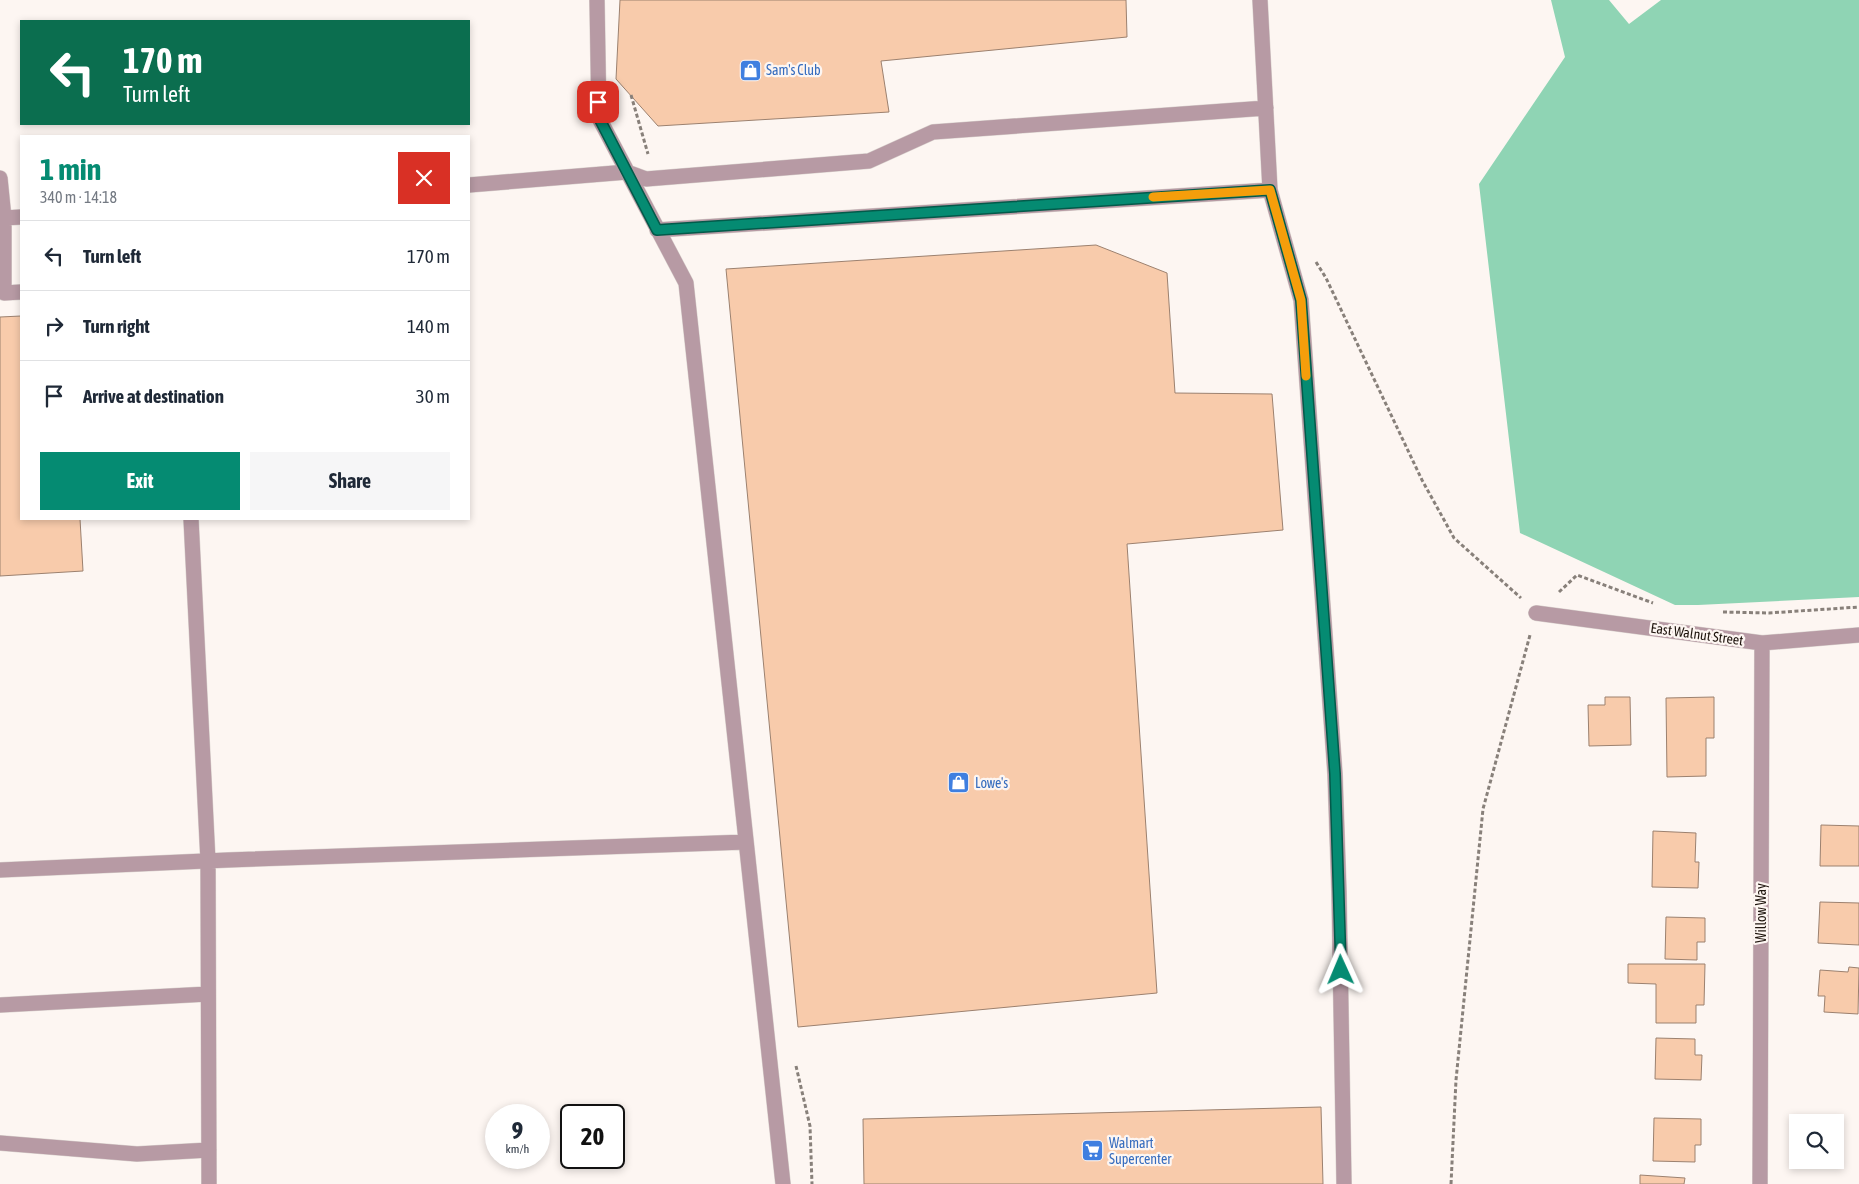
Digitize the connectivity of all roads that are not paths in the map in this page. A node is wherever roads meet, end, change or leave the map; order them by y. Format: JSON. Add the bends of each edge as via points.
{"nodes":[{"id":1,"x":597,"y":0,"type":"edge"},
{"id":2,"x":1260,"y":0,"type":"edge"},
{"id":3,"x":1266,"y":108,"type":"junction"},
{"id":4,"x":627,"y":172,"type":"junction"},
{"id":5,"x":0,"y":178,"type":"edge"},
{"id":6,"x":470,"y":185,"type":"edge"},
{"id":7,"x":1270,"y":190,"type":"junction"},
{"id":8,"x":20,"y":217,"type":"edge"},
{"id":9,"x":4,"y":218,"type":"junction"},
{"id":10,"x":657,"y":230,"type":"junction"},
{"id":11,"x":20,"y":292,"type":"edge"},
{"id":12,"x":192,"y":520,"type":"edge"},
{"id":13,"x":1536,"y":612,"type":"road end"},
{"id":14,"x":1859,"y":635,"type":"edge"},
{"id":15,"x":1762,"y":643,"type":"junction"},
{"id":16,"x":746,"y":842,"type":"junction"},
{"id":17,"x":208,"y":860,"type":"junction"},
{"id":18,"x":0,"y":869,"type":"edge"},
{"id":19,"x":208,"y":994,"type":"junction"},
{"id":20,"x":0,"y":1005,"type":"edge"},
{"id":21,"x":0,"y":1143,"type":"edge"},
{"id":22,"x":209,"y":1150,"type":"junction"},
{"id":23,"x":209,"y":1184,"type":"edge"},
{"id":24,"x":783,"y":1184,"type":"edge"},
{"id":25,"x":1344,"y":1184,"type":"edge"},
{"id":26,"x":1760,"y":1184,"type":"edge"}],
"edges":[{"from":1,"to":4,"type":"street","via":[[599,118]]},
{"from":2,"to":3,"type":"street"},
{"from":3,"to":4,"type":"street","via":[[933,132],[869,160],[646,179]]},
{"from":3,"to":7,"type":"street"},
{"from":4,"to":6,"type":"street"},
{"from":4,"to":10,"type":"street"},
{"from":5,"to":9,"type":"street"},
{"from":7,"to":10,"type":"street"},
{"from":7,"to":25,"type":"street","via":[[1301,300],[1335,774]]},
{"from":8,"to":9,"type":"street"},
{"from":9,"to":11,"type":"street","via":[[4,293]]},
{"from":10,"to":16,"type":"street","via":[[686,283]]},
{"from":12,"to":17,"type":"street"},
{"from":13,"to":15,"type":"street","name":"East Walnut Street"},
{"from":14,"to":15,"type":"street","name":"East Walnut Street"},
{"from":15,"to":26,"type":"street","name":"Willow Way"},
{"from":16,"to":17,"type":"street"},
{"from":16,"to":24,"type":"street"},
{"from":17,"to":18,"type":"street"},
{"from":17,"to":19,"type":"street"},
{"from":19,"to":20,"type":"street"},
{"from":19,"to":22,"type":"street"},
{"from":21,"to":22,"type":"street","via":[[137,1154]]},
{"from":22,"to":23,"type":"street"}]}
